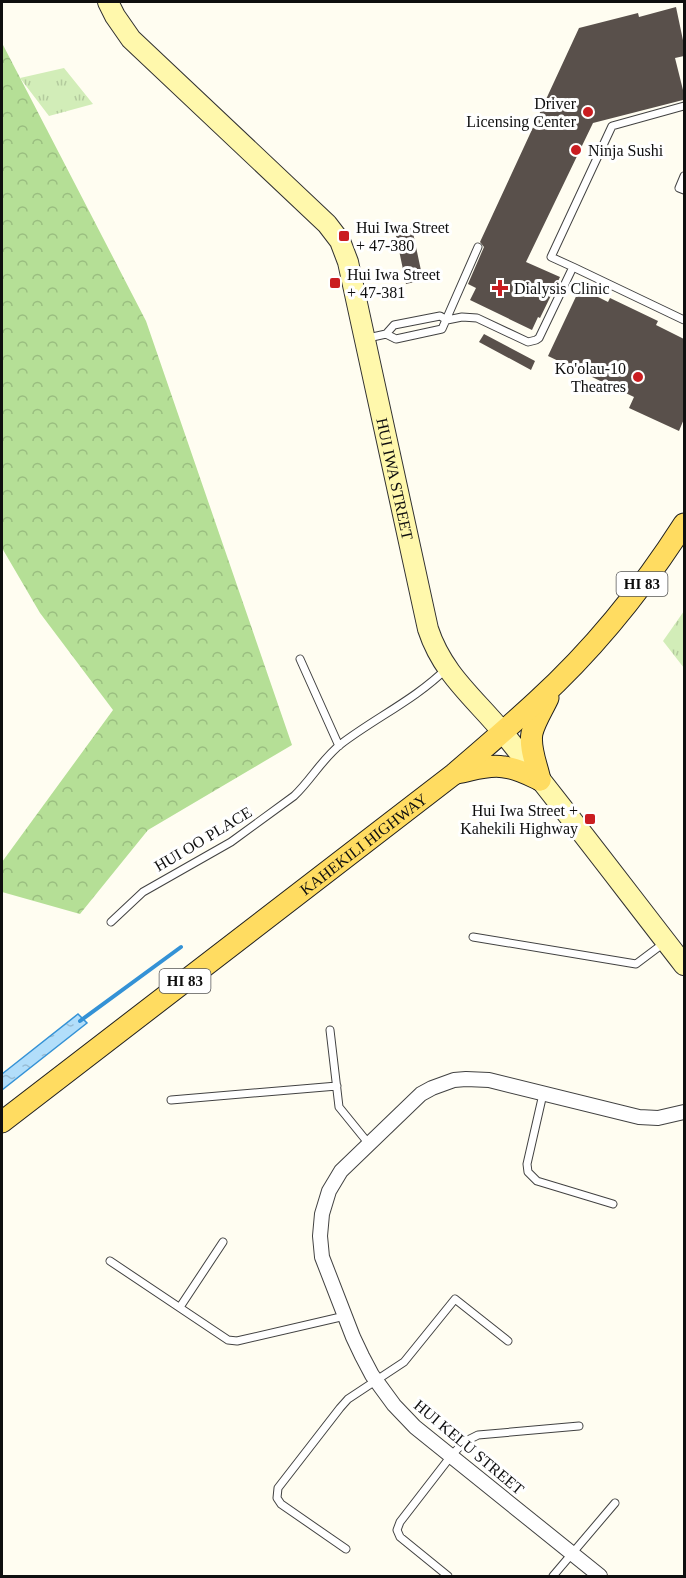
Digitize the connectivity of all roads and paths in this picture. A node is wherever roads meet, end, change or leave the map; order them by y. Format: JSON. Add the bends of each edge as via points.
{"nodes":[{"id":1,"x":108,"y":2,"type":"edge"},
{"id":2,"x":684,"y":106,"type":"edge"},
{"id":3,"x":684,"y":176,"type":"edge"},
{"id":4,"x":684,"y":190,"type":"edge"},
{"id":5,"x":478,"y":247,"type":"dead end"},
{"id":6,"x":573,"y":267,"type":"junction"},
{"id":7,"x":447,"y":320,"type":"junction"},
{"id":8,"x":684,"y":320,"type":"edge"},
{"id":9,"x":386,"y":334,"type":"junction"},
{"id":10,"x":365,"y":338,"type":"junction"},
{"id":11,"x":684,"y":524,"type":"edge"},
{"id":12,"x":300,"y":659,"type":"dead end"},
{"id":13,"x":447,"y":668,"type":"junction"},
{"id":14,"x":557,"y":682,"type":"junction"},
{"id":15,"x":503,"y":732,"type":"junction"},
{"id":16,"x":339,"y":746,"type":"junction"},
{"id":17,"x":454,"y":774,"type":"junction"},
{"id":18,"x":540,"y":780,"type":"junction"},
{"id":19,"x":111,"y":922,"type":"dead end"},
{"id":20,"x":473,"y":937,"type":"dead end"},
{"id":21,"x":666,"y":942,"type":"junction"},
{"id":22,"x":684,"y":966,"type":"edge"},
{"id":23,"x":330,"y":1030,"type":"dead end"},
{"id":24,"x":337,"y":1086,"type":"junction"},
{"id":25,"x":543,"y":1094,"type":"junction"},
{"id":26,"x":171,"y":1100,"type":"dead end"},
{"id":27,"x":684,"y":1112,"type":"edge"},
{"id":28,"x":2,"y":1122,"type":"edge"},
{"id":29,"x":369,"y":1144,"type":"junction"},
{"id":30,"x":613,"y":1204,"type":"dead end"},
{"id":31,"x":224,"y":1242,"type":"dead end"},
{"id":32,"x":110,"y":1261,"type":"dead end"},
{"id":33,"x":180,"y":1308,"type":"junction"},
{"id":34,"x":345,"y":1316,"type":"junction"},
{"id":35,"x":508,"y":1341,"type":"dead end"},
{"id":36,"x":376,"y":1381,"type":"junction"},
{"id":37,"x":579,"y":1426,"type":"dead end"},
{"id":38,"x":451,"y":1456,"type":"junction"},
{"id":39,"x":615,"y":1503,"type":"dead end"},
{"id":40,"x":346,"y":1549,"type":"dead end"},
{"id":41,"x":572,"y":1554,"type":"junction"},
{"id":42,"x":447,"y":1576,"type":"edge"},
{"id":43,"x":553,"y":1576,"type":"edge"},
{"id":44,"x":600,"y":1576,"type":"edge"}],
"edges":[{"from":1,"to":10,"type":"street","name":"HUI IWA STREET","via":[[131,39],[334,232],[345,251]]},
{"from":2,"to":6,"type":"lane","via":[[612,126],[551,258]]},
{"from":3,"to":4,"type":"lane","via":[[679,188]]},
{"from":5,"to":7,"type":"lane"},
{"from":6,"to":7,"type":"lane","via":[[536,340],[528,342],[477,318]]},
{"from":6,"to":8,"type":"lane"},
{"from":7,"to":9,"type":"lane","via":[[440,316],[394,325]]},
{"from":7,"to":9,"type":"lane","via":[[442,329],[396,339]]},
{"from":9,"to":10,"type":"lane"},
{"from":10,"to":13,"type":"street","name":"HUI IWA STREET","via":[[428,629]]},
{"from":11,"to":14,"type":"main road","name":"KAHEKILI HIGHWAY","number":"HI 83","via":[[622,610]]},
{"from":12,"to":16,"type":"lane"},
{"from":13,"to":15,"type":"street","name":"HUI IWA STREET"},
{"from":13,"to":16,"type":"lane","name":"HUI OO PLACE","via":[[429,685]]},
{"from":14,"to":15,"type":"main road","name":"KAHEKILI HIGHWAY","number":"HI 83"},
{"from":14,"to":18,"type":"main road","via":[[532,735]]},
{"from":15,"to":17,"type":"main road","name":"KAHEKILI HIGHWAY","number":"HI 83"},
{"from":15,"to":18,"type":"street","name":"HUI IWA STREET"},
{"from":16,"to":19,"type":"lane","name":"HUI OO PLACE","via":[[294,796],[231,842],[143,892]]},
{"from":17,"to":18,"type":"main road","via":[[495,766]]},
{"from":17,"to":28,"type":"main road","name":"KAHEKILI HIGHWAY","number":"HI 83"},
{"from":18,"to":21,"type":"street","name":"HUI IWA STREET"},
{"from":20,"to":21,"type":"lane","via":[[636,964]]},
{"from":21,"to":22,"type":"street","name":"HUI IWA STREET"},
{"from":23,"to":24,"type":"lane"},
{"from":24,"to":26,"type":"lane"},
{"from":24,"to":29,"type":"lane","via":[[341,1110]]},
{"from":25,"to":27,"type":"street","name":"HUI KELU STREET","via":[[639,1117],[668,1117]]},
{"from":25,"to":29,"type":"street","name":"HUI KELU STREET","via":[[478,1079],[443,1083],[421,1094]]},
{"from":25,"to":30,"type":"lane","via":[[527,1164],[530,1176]]},
{"from":29,"to":34,"type":"street","name":"HUI KELU STREET","via":[[341,1171],[322,1214],[322,1257]]},
{"from":31,"to":33,"type":"lane"},
{"from":32,"to":33,"type":"lane"},
{"from":33,"to":34,"type":"lane","via":[[233,1341]]},
{"from":34,"to":36,"type":"street","name":"HUI KELU STREET"},
{"from":35,"to":36,"type":"lane","via":[[455,1299],[404,1362]]},
{"from":36,"to":38,"type":"street","name":"HUI KELU STREET","via":[[415,1427]]},
{"from":36,"to":40,"type":"lane","via":[[344,1403],[277,1491],[281,1504]]},
{"from":37,"to":38,"type":"lane","via":[[478,1435],[464,1442]]},
{"from":38,"to":41,"type":"street","name":"HUI KELU STREET"},
{"from":38,"to":42,"type":"lane","via":[[397,1530],[399,1537]]},
{"from":39,"to":41,"type":"lane"},
{"from":41,"to":43,"type":"lane"},
{"from":41,"to":44,"type":"street","name":"HUI KELU STREET"}]}
